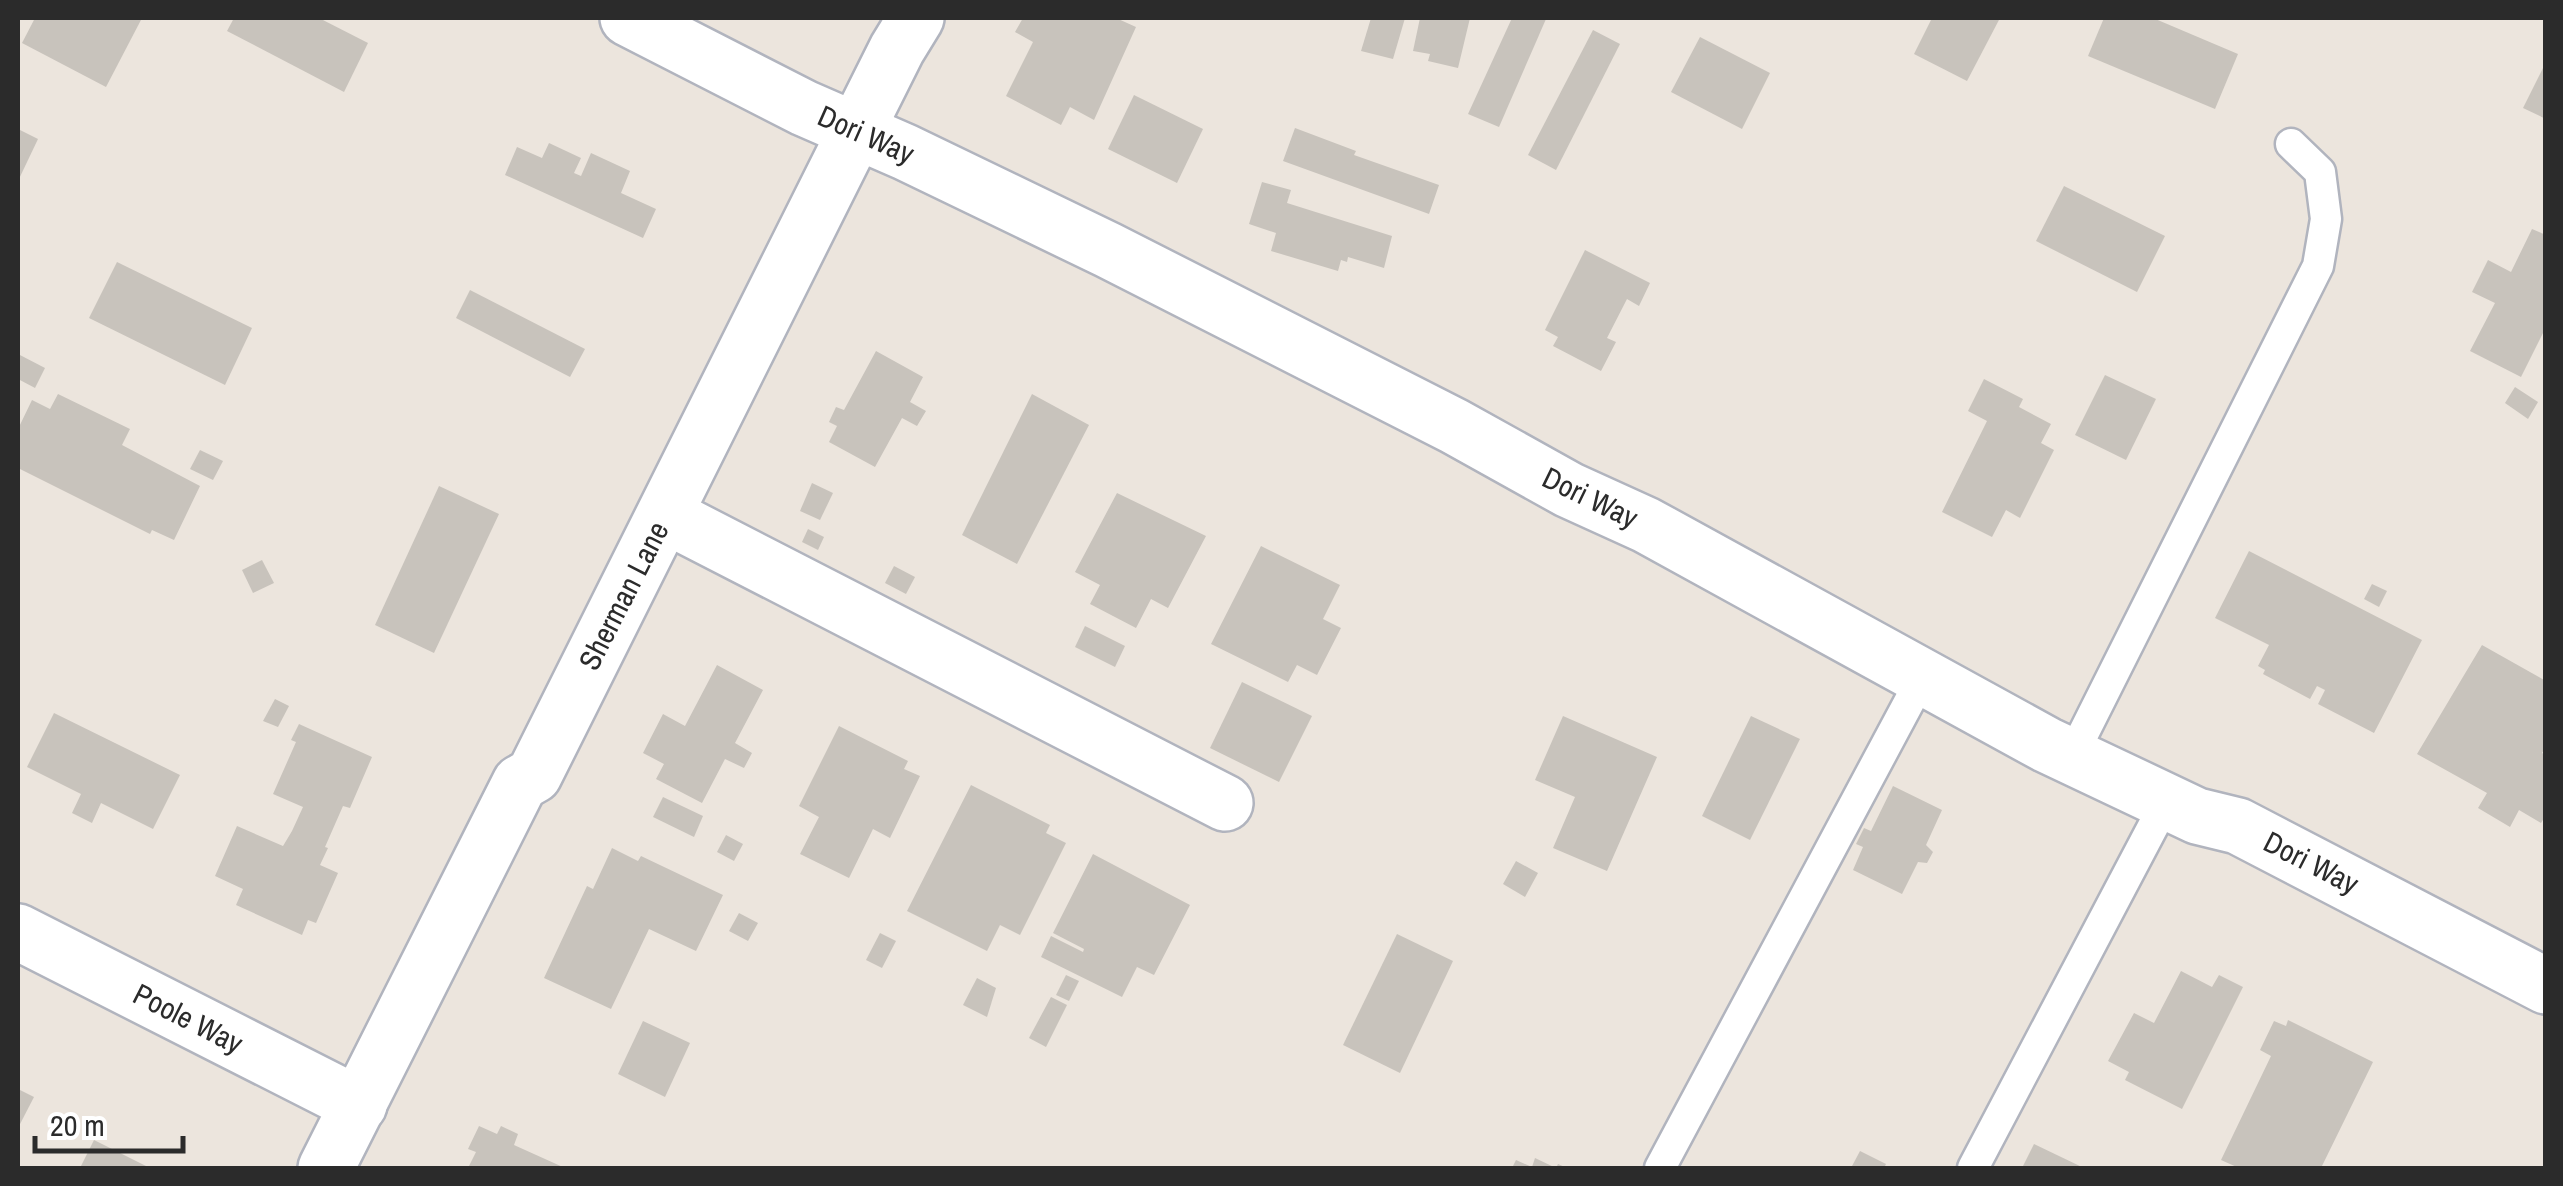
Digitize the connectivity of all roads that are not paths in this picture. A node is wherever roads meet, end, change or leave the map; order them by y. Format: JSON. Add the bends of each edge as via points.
{"nodes":[{"id":1,"x":628,"y":18,"type":"edge"},
{"id":2,"x":916,"y":18,"type":"edge"},
{"id":3,"x":858,"y":130,"type":"junction"},
{"id":4,"x":2291,"y":144,"type":"dead end"},
{"id":5,"x":665,"y":514,"type":"junction"},
{"id":6,"x":1923,"y":676,"type":"junction"},
{"id":7,"x":2072,"y":756,"type":"junction"},
{"id":8,"x":2166,"y":800,"type":"junction"},
{"id":9,"x":1225,"y":803,"type":"dead end"},
{"id":10,"x":18,"y":932,"type":"edge"},
{"id":11,"x":2546,"y":986,"type":"edge"},
{"id":12,"x":359,"y":1105,"type":"junction"},
{"id":13,"x":326,"y":1168,"type":"edge"},
{"id":14,"x":1660,"y":1168,"type":"edge"},
{"id":15,"x":1972,"y":1168,"type":"edge"}],
"edges":[{"from":1,"to":3,"type":"street","name":"Dori Way"},
{"from":2,"to":3,"type":"street","name":"Sherman Lane"},
{"from":3,"to":5,"type":"street","name":"Sherman Lane"},
{"from":3,"to":6,"type":"street","name":"Dori Way","via":[[1646,524]]},
{"from":4,"to":7,"type":"lane","via":[[2320,172],[2326,219],[2318,266]]},
{"from":5,"to":9,"type":"street"},
{"from":5,"to":12,"type":"street","name":"Sherman Lane","via":[[534,775],[520,783]]},
{"from":6,"to":7,"type":"street","name":"Dori Way"},
{"from":6,"to":14,"type":"lane"},
{"from":7,"to":8,"type":"street","name":"Dori Way"},
{"from":8,"to":11,"type":"street","name":"Dori Way","via":[[2238,826]]},
{"from":8,"to":15,"type":"lane"},
{"from":10,"to":12,"type":"street","name":"Poole Way"},
{"from":12,"to":13,"type":"street","name":"Sherman Lane"}]}
